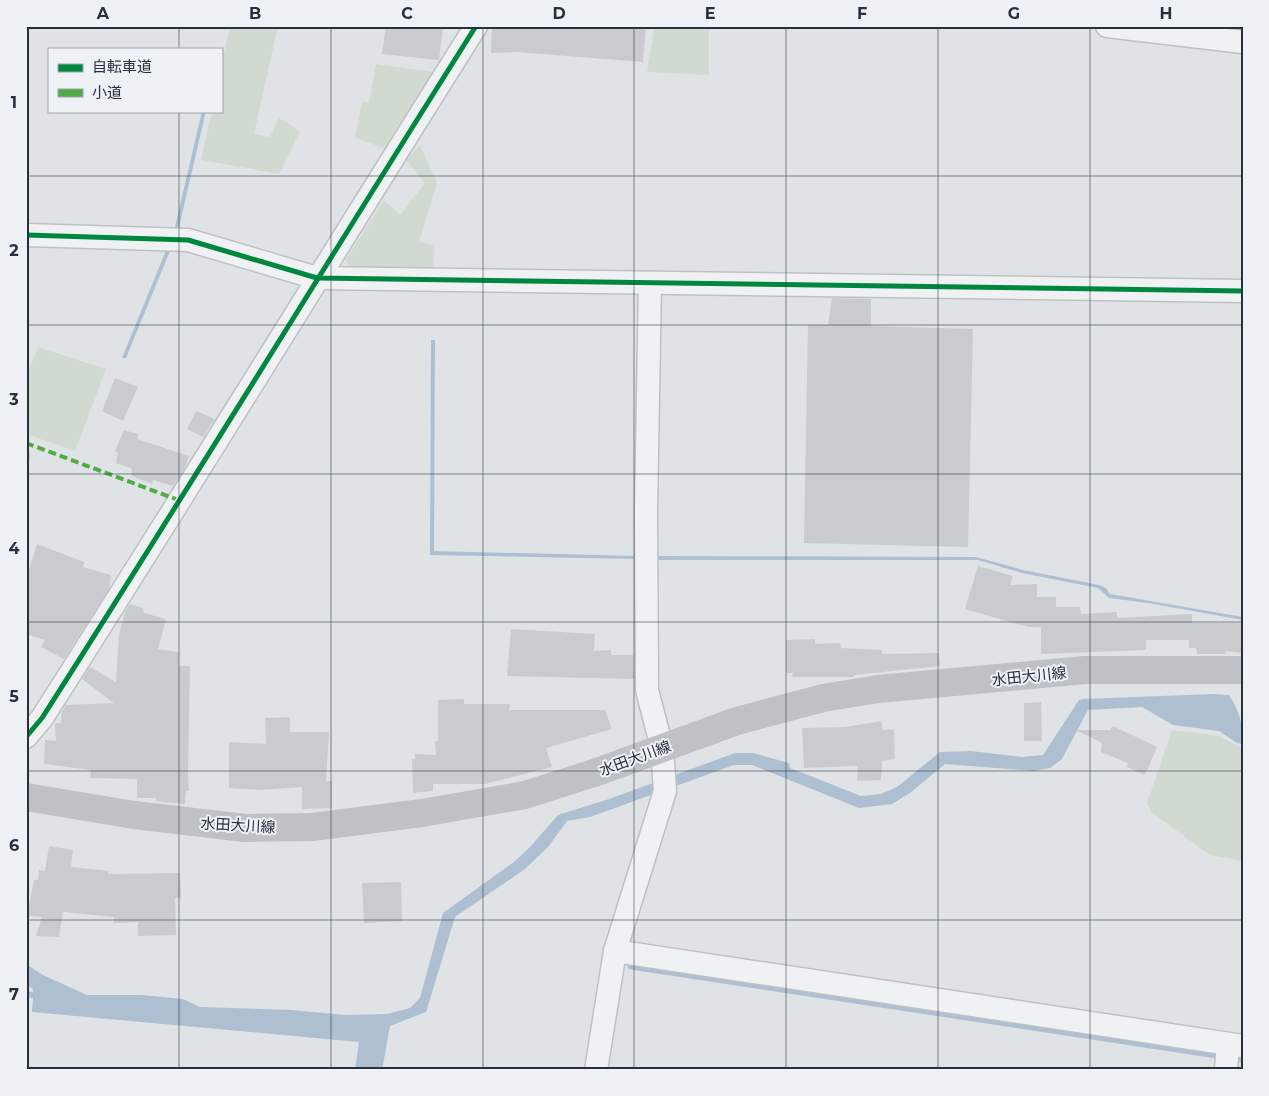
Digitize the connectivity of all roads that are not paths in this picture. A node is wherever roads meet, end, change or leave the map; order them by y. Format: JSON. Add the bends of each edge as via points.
{"nodes":[{"id":1,"x":476,"y":26,"type":"edge"},
{"id":2,"x":1107,"y":26,"type":"edge"},
{"id":3,"x":1243,"y":42,"type":"edge"},
{"id":4,"x":26,"y":235,"type":"edge"},
{"id":5,"x":317,"y":278,"type":"junction"},
{"id":6,"x":650,"y":283,"type":"junction"},
{"id":7,"x":1243,"y":291,"type":"edge"},
{"id":8,"x":1243,"y":670,"type":"edge"},
{"id":9,"x":26,"y":737,"type":"edge"},
{"id":10,"x":662,"y":748,"type":"junction"},
{"id":11,"x":26,"y":797,"type":"edge"},
{"id":12,"x":615,"y":951,"type":"junction"},
{"id":13,"x":1236,"y":1045,"type":"edge"},
{"id":14,"x":596,"y":1070,"type":"edge"},
{"id":15,"x":1226,"y":1070,"type":"edge"}],
"edges":[{"from":1,"to":5,"type":"street"},
{"from":2,"to":3,"type":"street"},
{"from":4,"to":5,"type":"street","via":[[188,240]]},
{"from":5,"to":6,"type":"street"},
{"from":5,"to":9,"type":"street","via":[[175,510],[42,718]]},
{"from":6,"to":7,"type":"street"},
{"from":6,"to":10,"type":"street","via":[[647,690]]},
{"from":8,"to":10,"type":"main road","name":"水田大川線","via":[[1085,670],[878,689],[823,698],[737,721]]},
{"from":10,"to":11,"type":"main road","name":"水田大川線","via":[[525,795],[312,827],[245,828],[134,815]]},
{"from":10,"to":12,"type":"street","via":[[664,784]]},
{"from":12,"to":13,"type":"street"},
{"from":12,"to":14,"type":"street"},
{"from":13,"to":15,"type":"street"}]}
